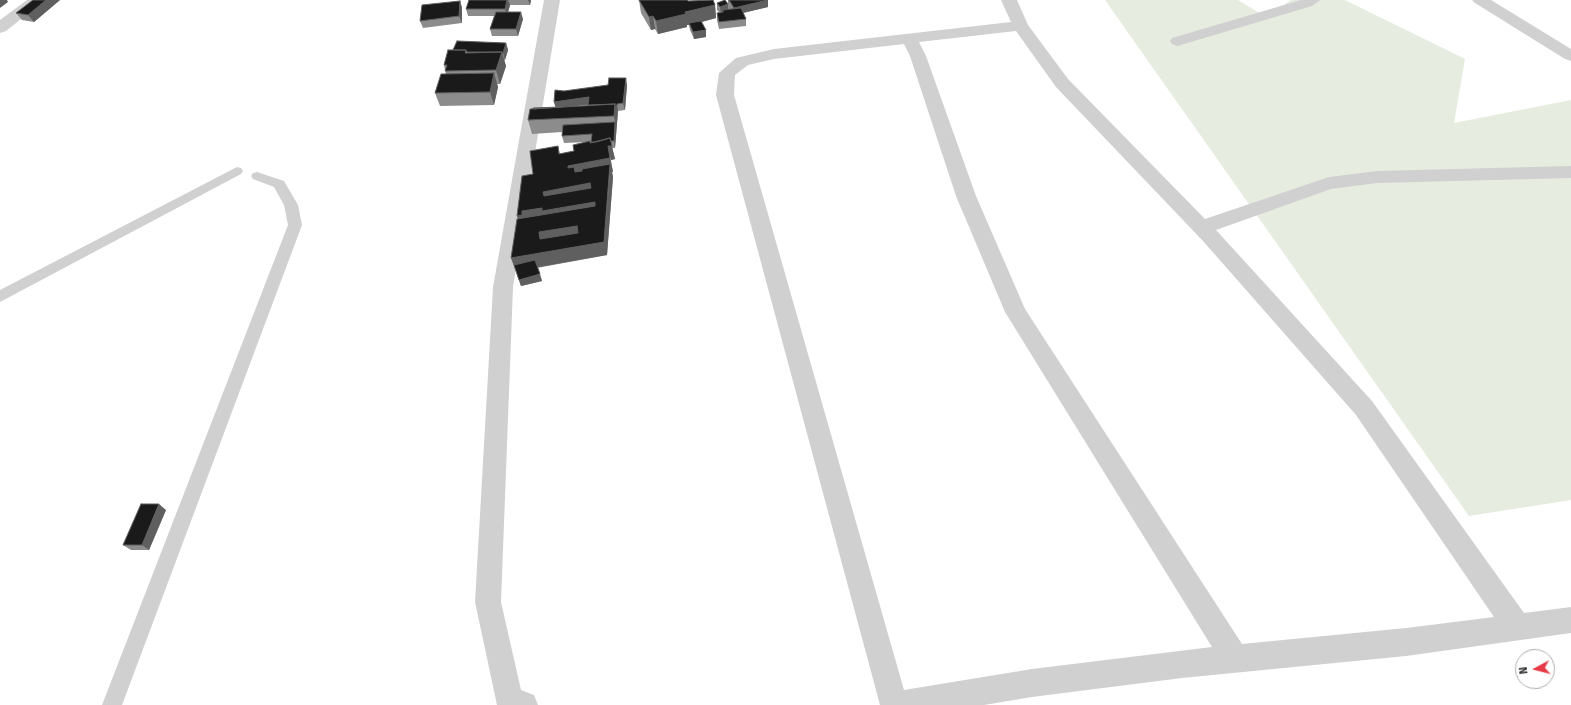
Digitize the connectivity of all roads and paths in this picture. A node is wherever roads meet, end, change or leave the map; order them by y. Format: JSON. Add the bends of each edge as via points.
{"nodes":[{"id":1,"x":37,"y":0,"type":"edge"},
{"id":2,"x":552,"y":0,"type":"edge"},
{"id":3,"x":1009,"y":0,"type":"edge"},
{"id":4,"x":1312,"y":0,"type":"edge"},
{"id":5,"x":1480,"y":0,"type":"edge"},
{"id":6,"x":1020,"y":26,"type":"junction"},
{"id":7,"x":0,"y":28,"type":"edge"},
{"id":8,"x":909,"y":38,"type":"junction"},
{"id":9,"x":1178,"y":41,"type":"dead end"},
{"id":10,"x":1571,"y":56,"type":"edge"},
{"id":11,"x":237,"y":171,"type":"dead end"},
{"id":12,"x":1570,"y":173,"type":"edge"},
{"id":13,"x":257,"y":176,"type":"dead end"},
{"id":14,"x":1202,"y":227,"type":"junction"},
{"id":15,"x":0,"y":298,"type":"edge"},
{"id":16,"x":1571,"y":620,"type":"edge"},
{"id":17,"x":1517,"y":626,"type":"junction"},
{"id":18,"x":1235,"y":659,"type":"junction"},
{"id":19,"x":514,"y":703,"type":"edge"},
{"id":20,"x":112,"y":705,"type":"edge"},
{"id":21,"x":894,"y":705,"type":"edge"},
{"id":22,"x":897,"y":705,"type":"edge"}],
"edges":[{"from":1,"to":7,"type":"street"},
{"from":2,"to":19,"type":"street","via":[[503,287],[488,602]]},
{"from":3,"to":6,"type":"street"},
{"from":4,"to":9,"type":"street"},
{"from":5,"to":10,"type":"street"},
{"from":6,"to":8,"type":"street"},
{"from":6,"to":14,"type":"street","via":[[1062,83]]},
{"from":8,"to":18,"type":"street","via":[[918,56],[966,196],[1016,312]]},
{"from":8,"to":21,"type":"street","via":[[774,54],[742,61],[727,73],[725,95]]},
{"from":11,"to":15,"type":"lane"},
{"from":12,"to":14,"type":"street","via":[[1377,177],[1329,183]]},
{"from":13,"to":20,"type":"lane","via":[[279,184],[291,205],[294,225]]},
{"from":14,"to":17,"type":"street","via":[[1364,408]]},
{"from":16,"to":17,"type":"street"},
{"from":17,"to":18,"type":"street","via":[[1406,642]]},
{"from":18,"to":22,"type":"street","via":[[1032,683]]}]}
